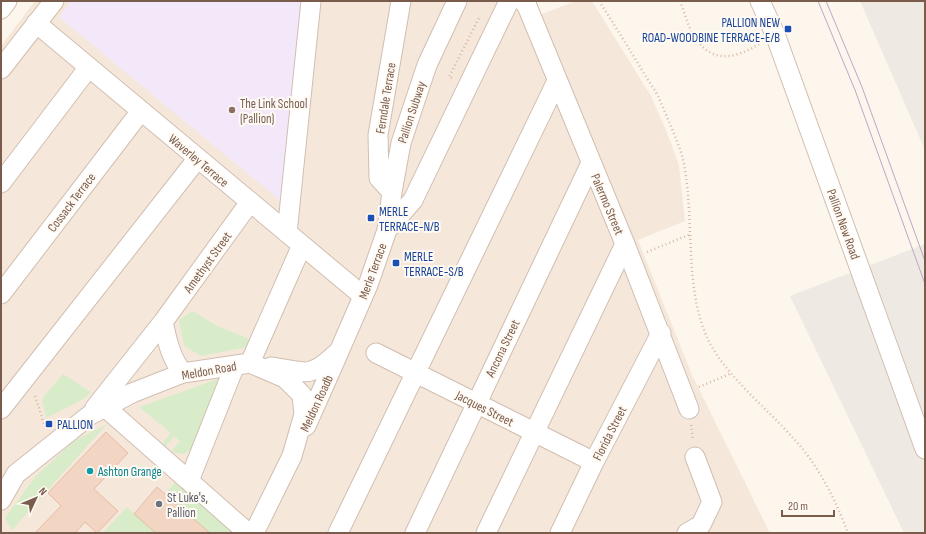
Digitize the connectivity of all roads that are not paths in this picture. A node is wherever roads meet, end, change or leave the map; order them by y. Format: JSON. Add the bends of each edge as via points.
{"nodes":[{"id":1,"x":7,"y":1,"type":"edge"},
{"id":2,"x":54,"y":1,"type":"edge"},
{"id":3,"x":311,"y":1,"type":"edge"},
{"id":4,"x":401,"y":1,"type":"edge"},
{"id":5,"x":457,"y":1,"type":"edge"},
{"id":6,"x":513,"y":1,"type":"edge"},
{"id":7,"x":760,"y":1,"type":"edge"},
{"id":8,"x":1,"y":9,"type":"edge"},
{"id":9,"x":36,"y":24,"type":"junction"},
{"id":10,"x":89,"y":67,"type":"junction"},
{"id":11,"x":1,"y":69,"type":"edge"},
{"id":12,"x":557,"y":81,"type":"junction"},
{"id":13,"x":141,"y":111,"type":"junction"},
{"id":14,"x":198,"y":158,"type":"junction"},
{"id":15,"x":591,"y":163,"type":"junction"},
{"id":16,"x":1,"y":183,"type":"edge"},
{"id":17,"x":392,"y":192,"type":"junction"},
{"id":18,"x":250,"y":202,"type":"junction"},
{"id":19,"x":387,"y":230,"type":"junction"},
{"id":20,"x":287,"y":233,"type":"junction"},
{"id":21,"x":302,"y":245,"type":"junction"},
{"id":22,"x":628,"y":251,"type":"junction"},
{"id":23,"x":1,"y":294,"type":"edge"},
{"id":24,"x":363,"y":296,"type":"junction"},
{"id":25,"x":163,"y":322,"type":"junction"},
{"id":26,"x":661,"y":333,"type":"junction"},
{"id":27,"x":340,"y":350,"type":"junction"},
{"id":28,"x":376,"y":353,"type":"dead end"},
{"id":29,"x":243,"y":364,"type":"junction"},
{"id":30,"x":415,"y":372,"type":"junction"},
{"id":31,"x":183,"y":374,"type":"junction"},
{"id":32,"x":686,"y":402,"type":"road end"},
{"id":33,"x":476,"y":403,"type":"junction"},
{"id":34,"x":1,"y":409,"type":"edge"},
{"id":35,"x":97,"y":411,"type":"junction"},
{"id":36,"x":534,"y":433,"type":"junction"},
{"id":37,"x":925,"y":448,"type":"edge"},
{"id":38,"x":292,"y":456,"type":"junction"},
{"id":39,"x":696,"y":457,"type":"road end"},
{"id":40,"x":594,"y":462,"type":"junction"},
{"id":41,"x":189,"y":481,"type":"junction"},
{"id":42,"x":6,"y":483,"type":"edge"},
{"id":43,"x":1,"y":500,"type":"edge"},
{"id":44,"x":248,"y":533,"type":"edge"},
{"id":45,"x":254,"y":533,"type":"edge"},
{"id":46,"x":338,"y":533,"type":"edge"},
{"id":47,"x":415,"y":533,"type":"edge"},
{"id":48,"x":486,"y":533,"type":"edge"},
{"id":49,"x":560,"y":533,"type":"edge"},
{"id":50,"x":686,"y":533,"type":"edge"}],
"edges":[{"from":1,"to":8,"type":"street"},
{"from":2,"to":9,"type":"street"},
{"from":3,"to":20,"type":"street"},
{"from":4,"to":17,"type":"street","name":"Ferndale Terrace","via":[[378,135],[379,178]]},
{"from":5,"to":17,"type":"street","name":"Pallion Subway","via":[[427,65],[400,143]]},
{"from":6,"to":12,"type":"street","name":"Palermo Street","via":[[527,6]]},
{"from":6,"to":19,"type":"street","name":"Merle Terrace","via":[[413,200]]},
{"from":7,"to":37,"type":"street","name":"Pallion New Road","via":[[775,34]]},
{"from":9,"to":10,"type":"street","name":"Waverley Terrace"},
{"from":9,"to":11,"type":"street"},
{"from":10,"to":13,"type":"street","name":"Waverley Terrace"},
{"from":10,"to":16,"type":"street"},
{"from":12,"to":15,"type":"street","name":"Palermo Street"},
{"from":12,"to":30,"type":"street"},
{"from":13,"to":14,"type":"street","name":"Waverley Terrace"},
{"from":13,"to":23,"type":"street","name":"Cossack Terrace"},
{"from":14,"to":18,"type":"street","name":"Waverley Terrace"},
{"from":14,"to":34,"type":"street"},
{"from":15,"to":22,"type":"street","name":"Palermo Street"},
{"from":15,"to":33,"type":"street","name":"Ancona Street"},
{"from":17,"to":19,"type":"street","name":"Pallion Subway"},
{"from":18,"to":20,"type":"street","name":"Waverley Terrace"},
{"from":18,"to":25,"type":"street","name":"Amethyst Street"},
{"from":19,"to":24,"type":"street","name":"Merle Terrace"},
{"from":20,"to":21,"type":"street","name":"Waverley Terrace"},
{"from":21,"to":24,"type":"street","name":"Waverley Terrace"},
{"from":21,"to":29,"type":"street"},
{"from":22,"to":26,"type":"street","name":"Palermo Street"},
{"from":22,"to":36,"type":"street"},
{"from":24,"to":27,"type":"street","name":"Merle Terrace"},
{"from":25,"to":31,"type":"street","via":[[176,366]]},
{"from":25,"to":35,"type":"street","name":"Amethyst Street"},
{"from":26,"to":32,"type":"street","name":"Palermo Street"},
{"from":26,"to":40,"type":"street","name":"Florida Street"},
{"from":27,"to":29,"type":"street","name":"Merle Terrace","via":[[327,363],[310,372]]},
{"from":27,"to":38,"type":"street","name":"Meldon Roadb"},
{"from":28,"to":30,"type":"street","name":"Jacques Street"},
{"from":29,"to":31,"type":"street","name":"Meldon Road"},
{"from":29,"to":38,"type":"street","name":"Meldon Road","via":[[285,378],[302,395],[304,414]]},
{"from":29,"to":41,"type":"street"},
{"from":30,"to":33,"type":"street","name":"Jacques Street"},
{"from":30,"to":46,"type":"street"},
{"from":31,"to":35,"type":"street","name":"Meldon Road","via":[[132,392]]},
{"from":33,"to":36,"type":"street","name":"Jacques Street"},
{"from":33,"to":47,"type":"street","name":"Ancona Street"},
{"from":35,"to":41,"type":"street"},
{"from":35,"to":42,"type":"street","name":"Meldon Road"},
{"from":36,"to":40,"type":"street","name":"Jacques Street"},
{"from":36,"to":48,"type":"street"},
{"from":38,"to":45,"type":"street","name":"Meldon Road"},
{"from":39,"to":50,"type":"street","via":[[712,502],[701,525]]},
{"from":40,"to":49,"type":"street","name":"Florida Street"},
{"from":41,"to":44,"type":"street"},
{"from":42,"to":43,"type":"street","name":"Meldon Road"}]}
